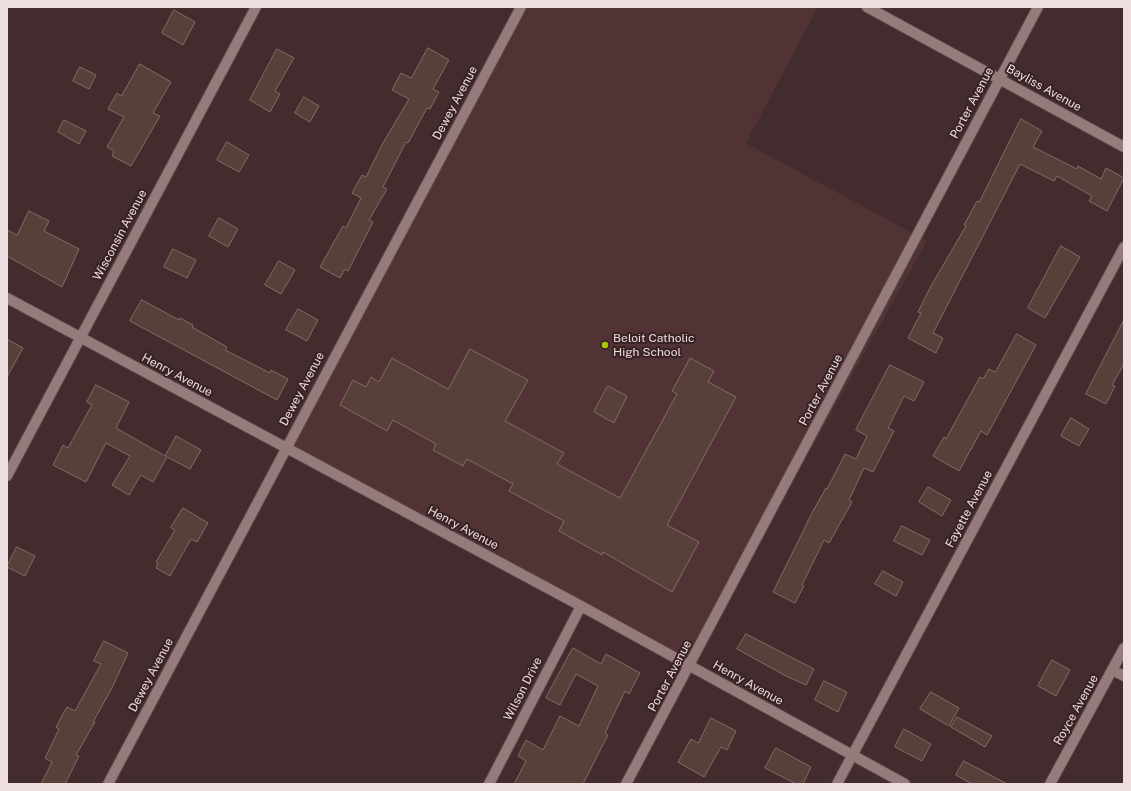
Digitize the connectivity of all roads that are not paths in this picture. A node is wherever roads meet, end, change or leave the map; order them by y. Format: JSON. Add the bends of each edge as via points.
{"nodes":[{"id":1,"x":256,"y":7,"type":"edge"},
{"id":2,"x":521,"y":7,"type":"edge"},
{"id":3,"x":867,"y":7,"type":"edge"},
{"id":4,"x":1038,"y":7,"type":"edge"},
{"id":5,"x":1000,"y":78,"type":"junction"},
{"id":6,"x":1124,"y":147,"type":"edge"},
{"id":7,"x":1124,"y":247,"type":"edge"},
{"id":8,"x":7,"y":298,"type":"edge"},
{"id":9,"x":80,"y":338,"type":"junction"},
{"id":10,"x":286,"y":448,"type":"junction"},
{"id":11,"x":7,"y":476,"type":"edge"},
{"id":12,"x":581,"y":606,"type":"junction"},
{"id":13,"x":1124,"y":648,"type":"edge"},
{"id":14,"x":690,"y":666,"type":"junction"},
{"id":15,"x":1112,"y":670,"type":"junction"},
{"id":16,"x":1124,"y":676,"type":"edge"},
{"id":17,"x":851,"y":755,"type":"junction"},
{"id":18,"x":108,"y":784,"type":"edge"},
{"id":19,"x":488,"y":784,"type":"edge"},
{"id":20,"x":626,"y":784,"type":"edge"},
{"id":21,"x":837,"y":784,"type":"edge"},
{"id":22,"x":905,"y":784,"type":"edge"},
{"id":23,"x":1050,"y":784,"type":"edge"}],
"edges":[{"from":1,"to":9,"type":"street","name":"Wisconsin Avenue"},
{"from":2,"to":10,"type":"street","name":"Dewey Avenue"},
{"from":3,"to":5,"type":"street","name":"Bayliss Avenue"},
{"from":4,"to":5,"type":"street","name":"Porter Avenue"},
{"from":5,"to":6,"type":"street","name":"Bayliss Avenue"},
{"from":5,"to":14,"type":"street","name":"Porter Avenue"},
{"from":7,"to":17,"type":"street","name":"Fayette Avenue"},
{"from":8,"to":9,"type":"street","name":"Henry Avenue"},
{"from":9,"to":10,"type":"street","name":"Henry Avenue"},
{"from":9,"to":11,"type":"street","name":"Wisconsin Avenue"},
{"from":10,"to":12,"type":"street","name":"Henry Avenue"},
{"from":10,"to":18,"type":"street","name":"Dewey Avenue"},
{"from":12,"to":14,"type":"street","name":"Henry Avenue"},
{"from":12,"to":19,"type":"street","name":"Wilson Drive"},
{"from":13,"to":15,"type":"street","name":"Royce Avenue"},
{"from":14,"to":17,"type":"street","name":"Henry Avenue"},
{"from":14,"to":20,"type":"street","name":"Porter Avenue"},
{"from":15,"to":16,"type":"street"},
{"from":15,"to":23,"type":"street","name":"Royce Avenue"},
{"from":17,"to":21,"type":"street","name":"Fayette Avenue"},
{"from":17,"to":22,"type":"street","name":"Henry Avenue"}]}
